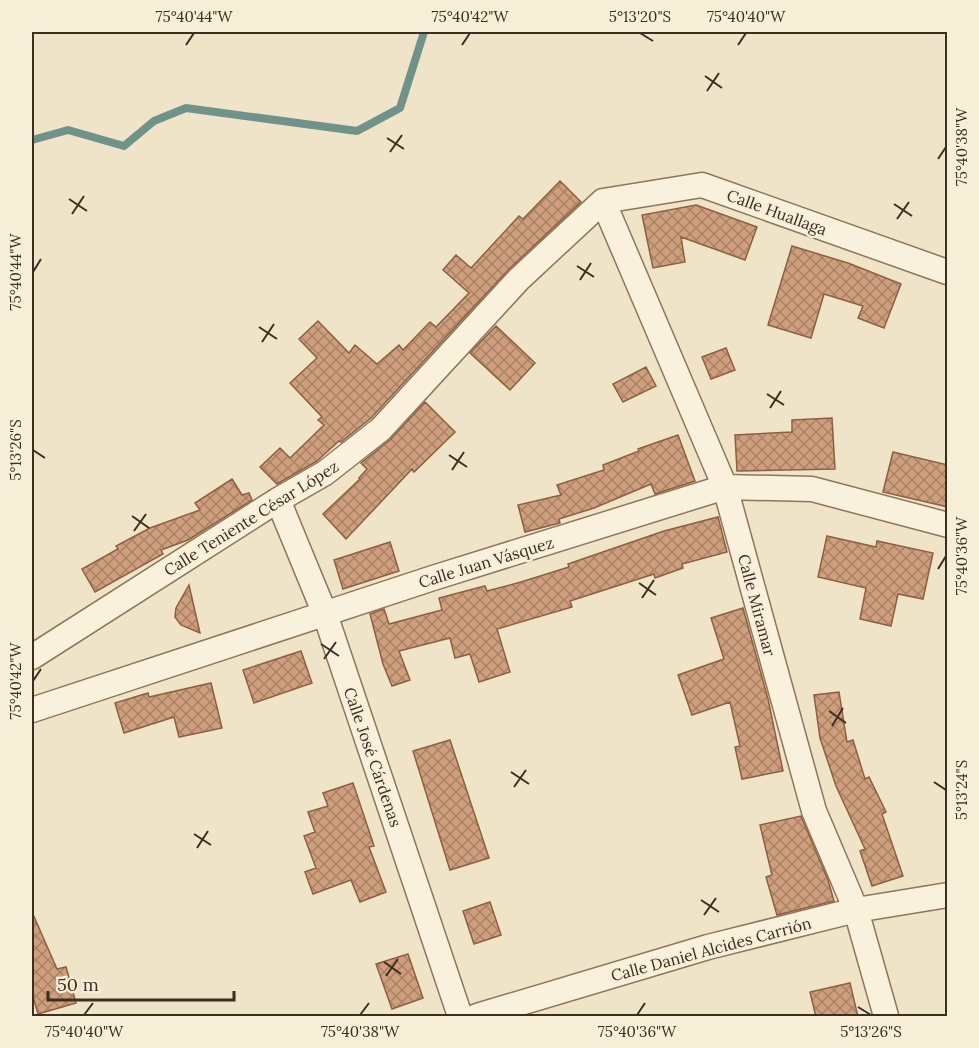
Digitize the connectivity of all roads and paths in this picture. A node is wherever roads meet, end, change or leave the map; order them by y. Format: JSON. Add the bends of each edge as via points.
{"nodes":[{"id":1,"x":603,"y":201,"type":"junction"},
{"id":2,"x":947,"y":272,"type":"edge"},
{"id":3,"x":725,"y":488,"type":"junction"},
{"id":4,"x":279,"y":500,"type":"junction"},
{"id":5,"x":948,"y":525,"type":"edge"},
{"id":6,"x":325,"y":614,"type":"junction"},
{"id":7,"x":32,"y":657,"type":"edge"},
{"id":8,"x":32,"y":710,"type":"edge"},
{"id":9,"x":948,"y":895,"type":"edge"},
{"id":10,"x":856,"y":910,"type":"junction"},
{"id":11,"x":460,"y":1017,"type":"edge"},
{"id":12,"x":477,"y":1017,"type":"edge"},
{"id":13,"x":886,"y":1017,"type":"edge"}],
"edges":[{"from":1,"to":2,"type":"street","name":"Calle Huallaga","via":[[702,185]]},
{"from":1,"to":3,"type":"street","name":"Calle Miramar"},
{"from":1,"to":4,"type":"street","name":"Calle Teniente César López","via":[[519,279],[381,429],[325,473]]},
{"from":3,"to":5,"type":"street","name":"Calle Juan Vásquez","via":[[812,489]]},
{"from":3,"to":6,"type":"street","name":"Calle Juan Vásquez"},
{"from":3,"to":10,"type":"street","name":"Calle Miramar","via":[[814,811]]},
{"from":4,"to":6,"type":"street","name":"Calle José Cárdenas"},
{"from":4,"to":7,"type":"street","name":"Calle Teniente César López"},
{"from":6,"to":8,"type":"street","name":"Calle Juan Vásquez"},
{"from":6,"to":11,"type":"street","name":"Calle José Cárdenas"},
{"from":9,"to":10,"type":"street","name":"Calle Daniel Alcides Carrión"},
{"from":10,"to":12,"type":"street","name":"Calle Daniel Alcides Carrión","via":[[708,946]]},
{"from":10,"to":13,"type":"street","name":"Calle Miramar"}]}
